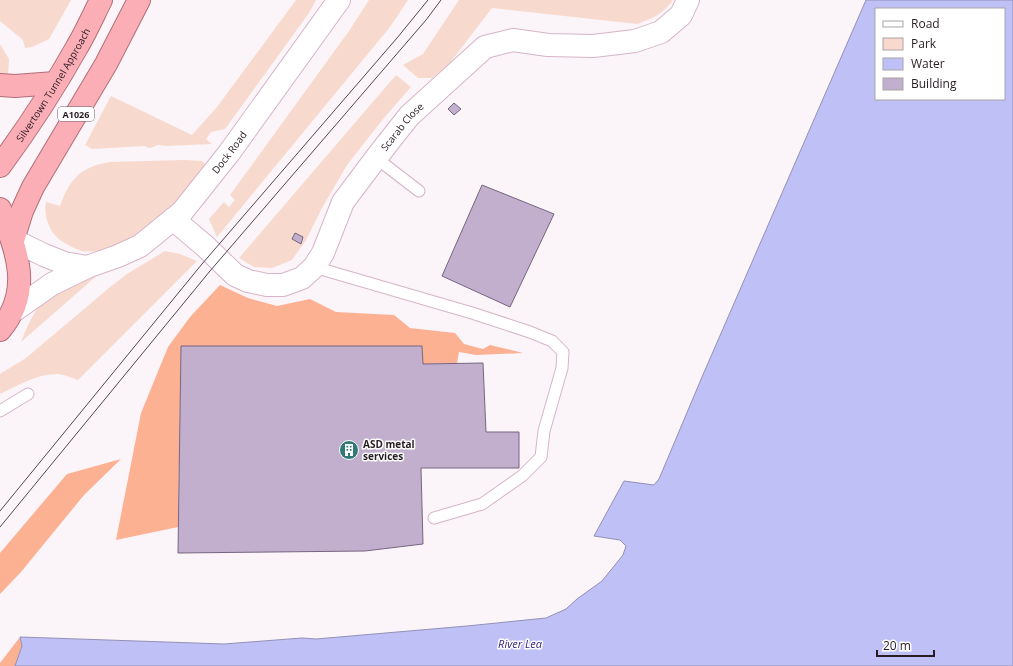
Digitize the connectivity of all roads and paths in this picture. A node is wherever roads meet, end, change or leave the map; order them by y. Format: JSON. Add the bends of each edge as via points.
{"nodes":[{"id":1,"x":100,"y":0,"type":"edge"},
{"id":2,"x":139,"y":0,"type":"edge"},
{"id":3,"x":339,"y":0,"type":"edge"},
{"id":4,"x":688,"y":0,"type":"edge"},
{"id":5,"x":55,"y":83,"type":"junction"},
{"id":6,"x":0,"y":85,"type":"edge"},
{"id":7,"x":376,"y":158,"type":"junction"},
{"id":8,"x":0,"y":166,"type":"edge"},
{"id":9,"x":420,"y":191,"type":"dead end"},
{"id":10,"x":0,"y":209,"type":"edge"},
{"id":11,"x":173,"y":219,"type":"junction"},
{"id":12,"x":13,"y":240,"type":"junction"},
{"id":13,"x":87,"y":267,"type":"junction"},
{"id":14,"x":314,"y":267,"type":"junction"},
{"id":15,"x":6,"y":321,"type":"edge"},
{"id":16,"x":28,"y":394,"type":"dead end"},
{"id":17,"x":0,"y":411,"type":"edge"},
{"id":18,"x":434,"y":518,"type":"dead end"}],
"edges":[{"from":1,"to":5,"type":"highway","name":"Silvertown Tunnel Approach","number":"A1026","via":[[78,46]]},
{"from":2,"to":12,"type":"highway","number":"A1026","via":[[106,64],[33,187]]},
{"from":3,"to":11,"type":"street","name":"Dock Road","via":[[229,153],[191,201]]},
{"from":4,"to":7,"type":"street","name":"Scarab Close","via":[[681,15],[661,32],[635,41],[593,46],[548,45],[513,40],[485,47],[409,116]]},
{"from":5,"to":6,"type":"highway"},
{"from":5,"to":8,"type":"highway","name":"Silvertown Tunnel Approach","number":"A1026"},
{"from":7,"to":9,"type":"lane"},
{"from":7,"to":14,"type":"street","name":"Scarab Close","via":[[343,202]]},
{"from":10,"to":12,"type":"highway"},
{"from":11,"to":13,"type":"street","name":"Dock Road","via":[[140,246]]},
{"from":11,"to":14,"type":"street","name":"Scarab Close","via":[[235,275],[248,281],[283,285],[302,278]]},
{"from":12,"to":13,"type":"street","name":"Dock Road","via":[[64,263]]},
{"from":12,"to":15,"type":"highway","via":[[20,276],[19,289]]},
{"from":13,"to":15,"type":"street","name":"Dock Road","via":[[52,284]]},
{"from":14,"to":18,"type":"lane","via":[[530,332],[552,341],[563,352],[562,368],[544,431],[541,457],[522,476],[482,504]]},
{"from":16,"to":17,"type":"lane"}]}
